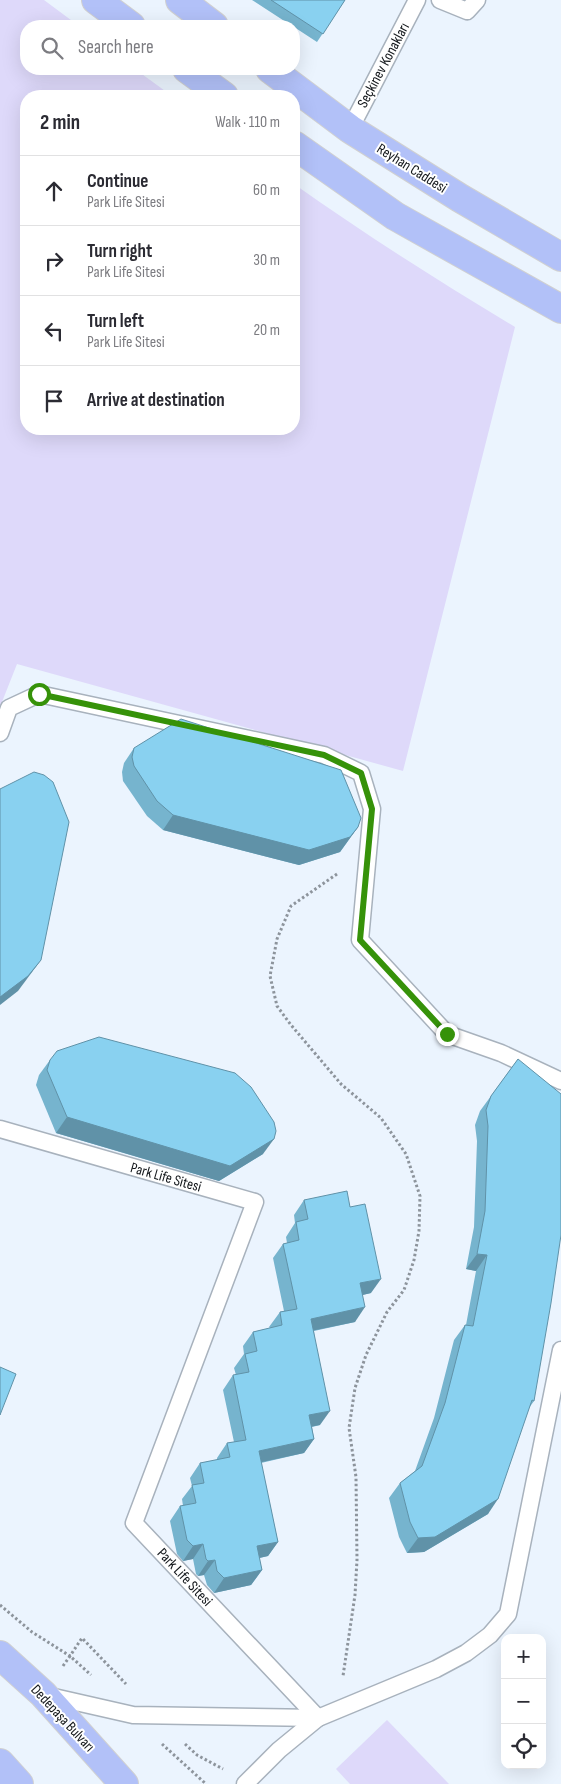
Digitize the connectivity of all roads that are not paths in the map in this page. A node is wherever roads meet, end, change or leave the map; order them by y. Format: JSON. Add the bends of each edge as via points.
{"nodes":[{"id":1,"x":96,"y":0,"type":"edge"},
{"id":2,"x":180,"y":0,"type":"edge"},
{"id":3,"x":417,"y":0,"type":"edge"},
{"id":4,"x":440,"y":0,"type":"edge"},
{"id":5,"x":477,"y":0,"type":"edge"},
{"id":6,"x":123,"y":20,"type":"edge"},
{"id":7,"x":206,"y":20,"type":"edge"},
{"id":8,"x":195,"y":75,"type":"edge"},
{"id":9,"x":278,"y":75,"type":"edge"},
{"id":10,"x":216,"y":90,"type":"edge"},
{"id":11,"x":298,"y":90,"type":"edge"},
{"id":12,"x":300,"y":92,"type":"edge"},
{"id":13,"x":350,"y":129,"type":"junction"},
{"id":14,"x":300,"y":149,"type":"edge"},
{"id":15,"x":561,"y":257,"type":"edge"},
{"id":16,"x":561,"y":309,"type":"edge"},
{"id":17,"x":0,"y":733,"type":"edge"},
{"id":18,"x":561,"y":1081,"type":"edge"},
{"id":19,"x":0,"y":1129,"type":"edge"},
{"id":20,"x":561,"y":1350,"type":"edge"},
{"id":21,"x":0,"y":1655,"type":"edge"},
{"id":22,"x":43,"y":1694,"type":"junction"},
{"id":23,"x":318,"y":1718,"type":"junction"},
{"id":24,"x":0,"y":1763,"type":"edge"},
{"id":25,"x":19,"y":1784,"type":"edge"},
{"id":26,"x":124,"y":1784,"type":"edge"},
{"id":27,"x":245,"y":1784,"type":"edge"}],
"edges":[{"from":1,"to":6,"type":"main road"},
{"from":2,"to":7,"type":"main road"},
{"from":3,"to":13,"type":"lane","name":"Seçkinev Konakları"},
{"from":4,"to":5,"type":"lane","via":[[468,11]]},
{"from":8,"to":10,"type":"main road"},
{"from":9,"to":11,"type":"main road","name":"Reyhan Caddesi"},
{"from":12,"to":13,"type":"main road","name":"Reyhan Caddesi"},
{"from":13,"to":15,"type":"main road","name":"Reyhan Caddesi"},
{"from":14,"to":16,"type":"main road","via":[[395,216]]},
{"from":17,"to":18,"type":"lane","via":[[8,708],[39,694],[324,755],[361,773],[372,809],[360,940],[447,1034],[500,1053]]},
{"from":19,"to":23,"type":"lane","name":"Park Life Sitesi","via":[[255,1202],[134,1523]]},
{"from":20,"to":23,"type":"lane","via":[[508,1614],[490,1635],[466,1653],[436,1669]]},
{"from":21,"to":22,"type":"main road","name":"Dedepaşa Bulvarı"},
{"from":22,"to":23,"type":"lane","via":[[133,1715]]},
{"from":22,"to":26,"type":"main road","name":"Dedepaşa Bulvarı"},
{"from":23,"to":27,"type":"lane"},
{"from":24,"to":25,"type":"main road"}]}
